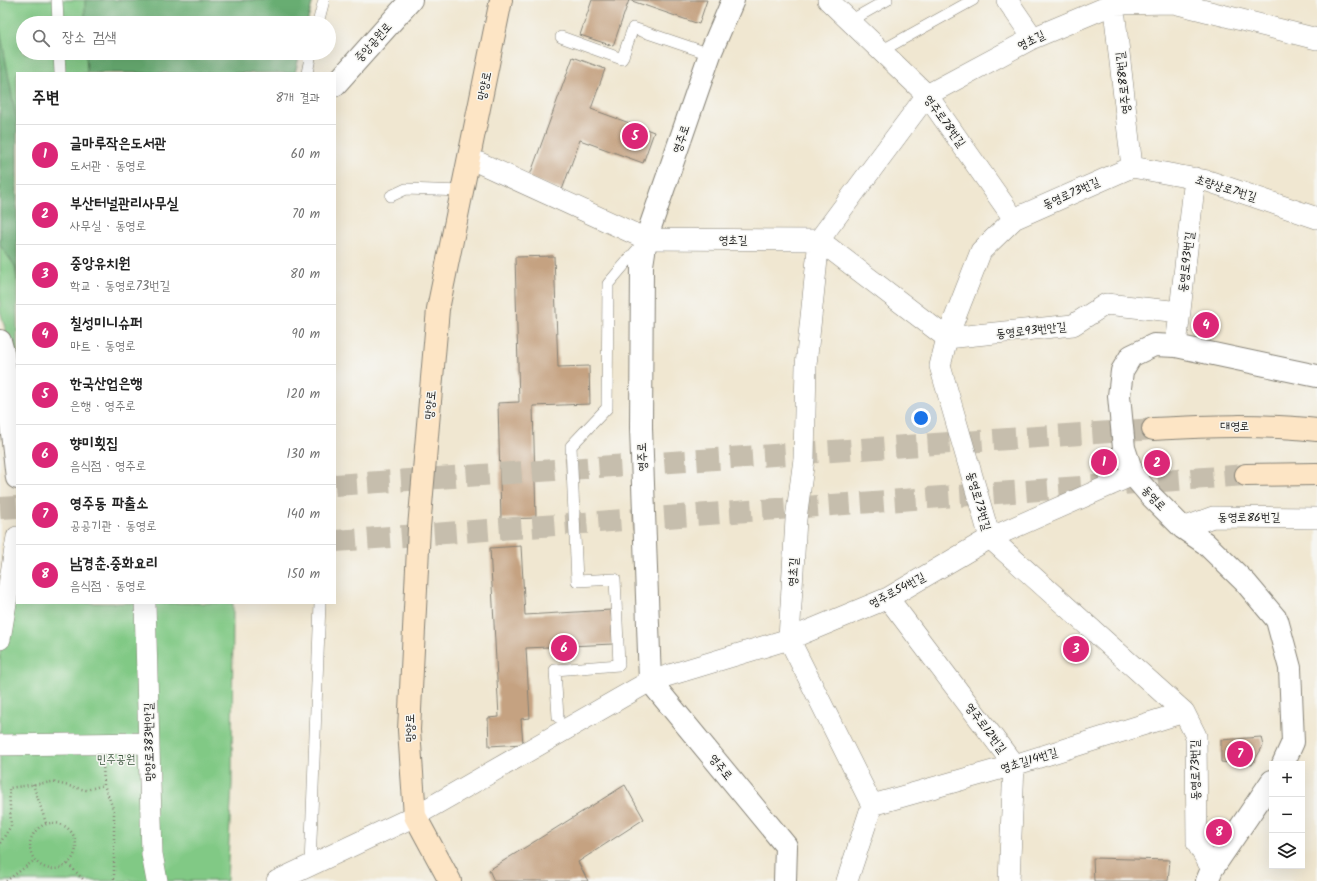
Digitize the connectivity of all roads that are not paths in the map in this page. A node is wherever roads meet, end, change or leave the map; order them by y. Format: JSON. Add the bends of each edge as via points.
{"nodes":[{"id":1,"x":57,"y":0,"type":"edge"},
{"id":2,"x":324,"y":0,"type":"edge"},
{"id":3,"x":410,"y":0,"type":"edge"},
{"id":4,"x":502,"y":0,"type":"edge"},
{"id":5,"x":733,"y":0,"type":"edge"},
{"id":6,"x":828,"y":0,"type":"edge"},
{"id":7,"x":887,"y":0,"type":"edge"},
{"id":8,"x":974,"y":0,"type":"edge"},
{"id":9,"x":1007,"y":0,"type":"edge"},
{"id":10,"x":1113,"y":2,"type":"edge"},
{"id":11,"x":1183,"y":3,"type":"edge"},
{"id":12,"x":58,"y":16,"type":"edge"},
{"id":13,"x":320,"y":16,"type":"edge"},
{"id":14,"x":850,"y":21,"type":"junction"},
{"id":15,"x":560,"y":37,"type":"dead end"},
{"id":16,"x":1033,"y":38,"type":"junction"},
{"id":17,"x":1317,"y":39,"type":"edge"},
{"id":18,"x":881,"y":51,"type":"junction"},
{"id":19,"x":710,"y":54,"type":"junction"},
{"id":20,"x":59,"y":60,"type":"edge"},
{"id":21,"x":310,"y":60,"type":"edge"},
{"id":22,"x":60,"y":72,"type":"edge"},
{"id":23,"x":307,"y":72,"type":"edge"},
{"id":24,"x":336,"y":84,"type":"edge"},
{"id":25,"x":927,"y":95,"type":"junction"},
{"id":26,"x":469,"y":158,"type":"junction"},
{"id":27,"x":1132,"y":167,"type":"junction"},
{"id":28,"x":1196,"y":178,"type":"junction"},
{"id":29,"x":462,"y":191,"type":"junction"},
{"id":30,"x":391,"y":196,"type":"dead end"},
{"id":31,"x":1317,"y":218,"type":"edge"},
{"id":32,"x":1014,"y":219,"type":"junction"},
{"id":33,"x":646,"y":239,"type":"junction"},
{"id":34,"x":819,"y":240,"type":"junction"},
{"id":35,"x":1180,"y":312,"type":"junction"},
{"id":36,"x":947,"y":338,"type":"junction"},
{"id":37,"x":0,"y":341,"type":"edge"},
{"id":38,"x":1176,"y":346,"type":"junction"},
{"id":39,"x":1317,"y":376,"type":"edge"},
{"id":40,"x":1153,"y":429,"type":"tunnel mouth"},
{"id":41,"x":1317,"y":430,"type":"edge"},
{"id":42,"x":16,"y":469,"type":"edge"},
{"id":43,"x":1317,"y":474,"type":"edge"},
{"id":44,"x":1133,"y":475,"type":"junction"},
{"id":45,"x":1246,"y":475,"type":"tunnel mouth"},
{"id":46,"x":1317,"y":518,"type":"edge"},
{"id":47,"x":1183,"y":528,"type":"junction"},
{"id":48,"x":990,"y":538,"type":"junction"},
{"id":49,"x":16,"y":543,"type":"edge"},
{"id":50,"x":888,"y":598,"type":"junction"},
{"id":51,"x":145,"y":604,"type":"edge"},
{"id":52,"x":320,"y":604,"type":"edge"},
{"id":53,"x":0,"y":639,"type":"edge"},
{"id":54,"x":789,"y":639,"type":"junction"},
{"id":55,"x":650,"y":681,"type":"junction"},
{"id":56,"x":1184,"y":712,"type":"junction"},
{"id":57,"x":558,"y":717,"type":"dead end"},
{"id":58,"x":149,"y":743,"type":"junction"},
{"id":59,"x":0,"y":745,"type":"edge"},
{"id":60,"x":1284,"y":761,"type":"edge"},
{"id":61,"x":1014,"y":765,"type":"junction"},
{"id":62,"x":1269,"y":785,"type":"edge"},
{"id":63,"x":872,"y":805,"type":"junction"},
{"id":64,"x":416,"y":816,"type":"junction"},
{"id":65,"x":310,"y":866,"type":"junction"},
{"id":66,"x":1209,"y":875,"type":"edge"},
{"id":67,"x":157,"y":881,"type":"edge"},
{"id":68,"x":277,"y":881,"type":"edge"},
{"id":69,"x":450,"y":881,"type":"edge"},
{"id":70,"x":785,"y":881,"type":"edge"},
{"id":71,"x":847,"y":881,"type":"edge"},
{"id":72,"x":1009,"y":881,"type":"edge"}],
"edges":[{"from":1,"to":12,"type":"lane"},
{"from":2,"to":13,"type":"lane"},
{"from":3,"to":24,"type":"street","name":"중앙공원로"},
{"from":4,"to":26,"type":"main road","name":"망양로"},
{"from":5,"to":19,"type":"street","name":"영주로"},
{"from":6,"to":14,"type":"street","name":"영주로78번길"},
{"from":7,"to":14,"type":"lane"},
{"from":8,"to":18,"type":"lane"},
{"from":9,"to":16,"type":"street"},
{"from":10,"to":11,"type":"street","name":"영초길"},
{"from":10,"to":16,"type":"street","name":"영초길"},
{"from":10,"to":27,"type":"street","name":"영주로88번길"},
{"from":11,"to":17,"type":"street","name":"영초길"},
{"from":14,"to":18,"type":"street","name":"영주로78번길"},
{"from":15,"to":19,"type":"lane","via":[[622,60],[634,28]]},
{"from":16,"to":25,"type":"street","name":"영초길"},
{"from":18,"to":25,"type":"street","name":"영주로78번길"},
{"from":19,"to":33,"type":"street","name":"영주로"},
{"from":20,"to":22,"type":"lane"},
{"from":21,"to":23,"type":"lane"},
{"from":25,"to":32,"type":"street","name":"영주로78번길"},
{"from":25,"to":34,"type":"street","name":"영초길"},
{"from":26,"to":29,"type":"main road","name":"망양로"},
{"from":26,"to":33,"type":"street"},
{"from":27,"to":28,"type":"street","name":"초량상로7번길"},
{"from":27,"to":32,"type":"street","name":"동영로73번길"},
{"from":28,"to":31,"type":"street","name":"초량상로7번길"},
{"from":28,"to":35,"type":"street","name":"동영로93번길"},
{"from":29,"to":30,"type":"lane","via":[[406,189]]},
{"from":29,"to":64,"type":"main road","name":"망양로","via":[[438,309],[419,528],[409,730]]},
{"from":32,"to":36,"type":"street","name":"동영로73번길","via":[[981,251]]},
{"from":33,"to":34,"type":"street","name":"영초길"},
{"from":33,"to":55,"type":"street","name":"영주로","via":[[642,265],[641,428]]},
{"from":33,"to":57,"type":"lane","via":[[608,284],[607,408],[571,446],[577,581],[615,579],[619,665],[555,670]]},
{"from":34,"to":36,"type":"street"},
{"from":34,"to":54,"type":"street","name":"영초길","via":[[806,365],[804,459],[796,519]]},
{"from":35,"to":36,"type":"street","name":"동영로93번안길","via":[[1106,304],[1073,326]]},
{"from":35,"to":38,"type":"street","name":"동영로93번길"},
{"from":36,"to":48,"type":"street","name":"동영로73번길","via":[[940,366]]},
{"from":37,"to":42,"type":"street"},
{"from":38,"to":39,"type":"street","name":"동영로"},
{"from":38,"to":44,"type":"street","name":"동영로","via":[[1154,345],[1131,356],[1122,371],[1119,396],[1124,448]]},
{"from":40,"to":41,"type":"main road","name":"대영로","via":[[1223,426]]},
{"from":43,"to":45,"type":"main road"},
{"from":44,"to":47,"type":"street","name":"동영로"},
{"from":44,"to":48,"type":"street","name":"영주로54번길"},
{"from":46,"to":47,"type":"street","name":"동영로86번길","via":[[1213,517]]},
{"from":47,"to":60,"type":"street","name":"동영로","via":[[1204,543],[1246,583],[1277,620],[1290,668],[1292,742]]},
{"from":48,"to":50,"type":"street","name":"영주로54번길"},
{"from":48,"to":56,"type":"street","name":"동영로73번길"},
{"from":49,"to":53,"type":"street"},
{"from":50,"to":54,"type":"street","name":"영주로54번길"},
{"from":50,"to":61,"type":"street","name":"영주로12번길"},
{"from":51,"to":58,"type":"street","name":"망양로383번안길"},
{"from":52,"to":65,"type":"lane"},
{"from":54,"to":55,"type":"street","name":"영주로54번길"},
{"from":54,"to":63,"type":"street","name":"영초길"},
{"from":55,"to":64,"type":"street","name":"영주로54번길"},
{"from":55,"to":70,"type":"street","name":"영주로","via":[[786,846]]},
{"from":56,"to":61,"type":"street","name":"영초길14번길"},
{"from":56,"to":66,"type":"street","name":"동영로73번길","via":[[1196,736],[1197,843]]},
{"from":58,"to":59,"type":"street"},
{"from":58,"to":67,"type":"street","name":"망양로383번안길","via":[[152,854]]},
{"from":61,"to":63,"type":"street","name":"영초길14번길"},
{"from":61,"to":72,"type":"street","name":"영주로12번길"},
{"from":62,"to":66,"type":"street"},
{"from":63,"to":71,"type":"street"},
{"from":64,"to":65,"type":"street"},
{"from":64,"to":69,"type":"main road","name":"망양로"},
{"from":65,"to":68,"type":"street"}]}
